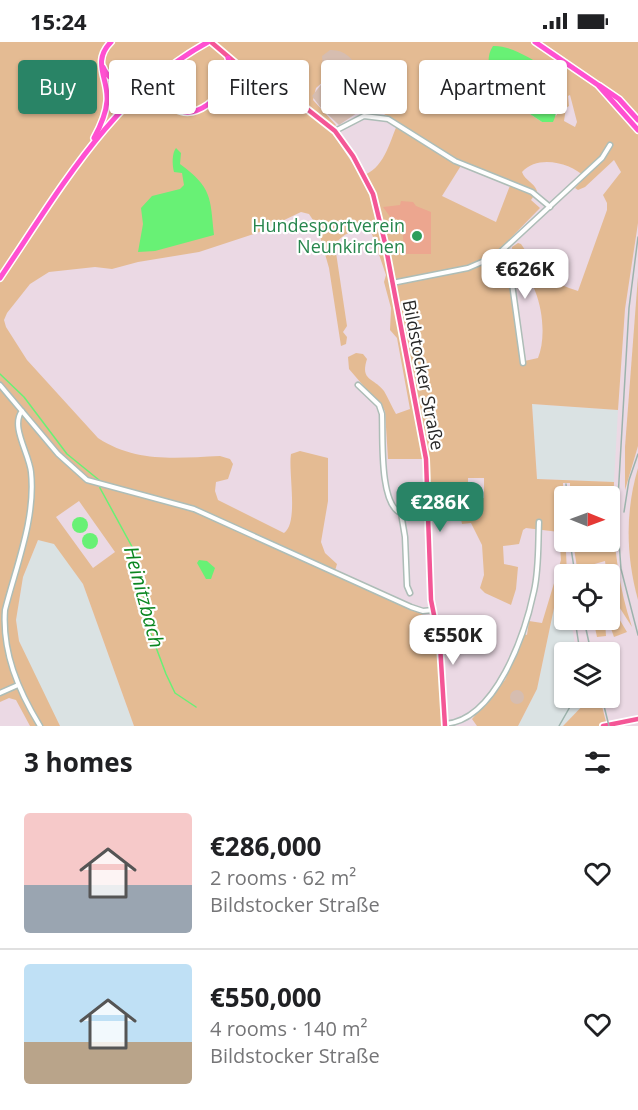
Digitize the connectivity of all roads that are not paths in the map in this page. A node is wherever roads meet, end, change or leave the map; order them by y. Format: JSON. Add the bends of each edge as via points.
{"nodes":[{"id":1,"x":111,"y":42,"type":"edge"},
{"id":2,"x":209,"y":42,"type":"edge"},
{"id":3,"x":535,"y":42,"type":"edge"},
{"id":4,"x":101,"y":58,"type":"junction"},
{"id":5,"x":228,"y":58,"type":"joint"},
{"id":6,"x":181,"y":60,"type":"edge"},
{"id":7,"x":231,"y":60,"type":"edge"},
{"id":8,"x":109,"y":75,"type":"edge"},
{"id":9,"x":598,"y":85,"type":"junction"},
{"id":10,"x":309,"y":111,"type":"edge"},
{"id":11,"x":119,"y":114,"type":"edge"},
{"id":12,"x":638,"y":120,"type":"edge"},
{"id":13,"x":638,"y":129,"type":"edge"},
{"id":14,"x":335,"y":131,"type":"junction"},
{"id":15,"x":610,"y":145,"type":"dead end"},
{"id":16,"x":92,"y":146,"type":"junction"},
{"id":17,"x":550,"y":207,"type":"junction"},
{"id":18,"x":503,"y":251,"type":"junction"},
{"id":19,"x":0,"y":278,"type":"edge"},
{"id":20,"x":392,"y":283,"type":"junction"},
{"id":21,"x":523,"y":363,"type":"dead end"},
{"id":22,"x":0,"y":385,"type":"edge"},
{"id":23,"x":358,"y":385,"type":"dead end"},
{"id":24,"x":22,"y":411,"type":"junction"},
{"id":25,"x":428,"y":510,"type":"junction"},
{"id":26,"x":401,"y":513,"type":"junction"},
{"id":27,"x":539,"y":522,"type":"dead end"},
{"id":28,"x":410,"y":593,"type":"dead end"},
{"id":29,"x":433,"y":610,"type":"junction"},
{"id":30,"x":18,"y":685,"type":"junction"},
{"id":31,"x":0,"y":693,"type":"edge"},
{"id":32,"x":638,"y":719,"type":"edge"},
{"id":33,"x":445,"y":725,"type":"edge"},
{"id":34,"x":40,"y":726,"type":"edge"},
{"id":35,"x":603,"y":726,"type":"edge"}],
"edges":[{"from":1,"to":4,"type":"highway"},
{"from":2,"to":5,"type":"main road"},
{"from":2,"to":6,"type":"highway"},
{"from":3,"to":9,"type":"highway"},
{"from":4,"to":8,"type":"highway"},
{"from":4,"to":16,"type":"highway","via":[[107,100]]},
{"from":5,"to":7,"type":"main road","name":"Bildstocker Straße"},
{"from":9,"to":12,"type":"highway","via":[[612,93]]},
{"from":9,"to":13,"type":"highway"},
{"from":10,"to":14,"type":"main road","name":"Bildstocker Straße"},
{"from":11,"to":16,"type":"highway"},
{"from":14,"to":17,"type":"street","via":[[364,116],[388,119],[455,162],[532,192]]},
{"from":14,"to":20,"type":"main road","name":"Bildstocker Straße","via":[[373,194]]},
{"from":15,"to":17,"type":"street","via":[[602,158]]},
{"from":16,"to":19,"type":"highway"},
{"from":17,"to":18,"type":"street"},
{"from":18,"to":20,"type":"street","via":[[475,266]]},
{"from":18,"to":21,"type":"street","via":[[509,262]]},
{"from":20,"to":25,"type":"main road","name":"Bildstocker Straße","via":[[423,445]]},
{"from":22,"to":24,"type":"street"},
{"from":23,"to":26,"type":"street","via":[[381,410],[388,495],[394,509]]},
{"from":24,"to":29,"type":"street","via":[[58,454],[87,480],[194,509],[417,609]]},
{"from":24,"to":30,"type":"street","via":[[16,426],[28,452],[31,503],[4,627],[5,645]]},
{"from":25,"to":26,"type":"street"},
{"from":25,"to":29,"type":"main road","name":"Bildstocker Straße"},
{"from":26,"to":28,"type":"street"},
{"from":27,"to":33,"type":"street","via":[[534,593],[504,676],[472,714]]},
{"from":29,"to":33,"type":"main road","name":"Bildstocker Straße","via":[[439,632]]},
{"from":30,"to":31,"type":"street"},
{"from":30,"to":34,"type":"street"},
{"from":32,"to":35,"type":"main road"}]}
